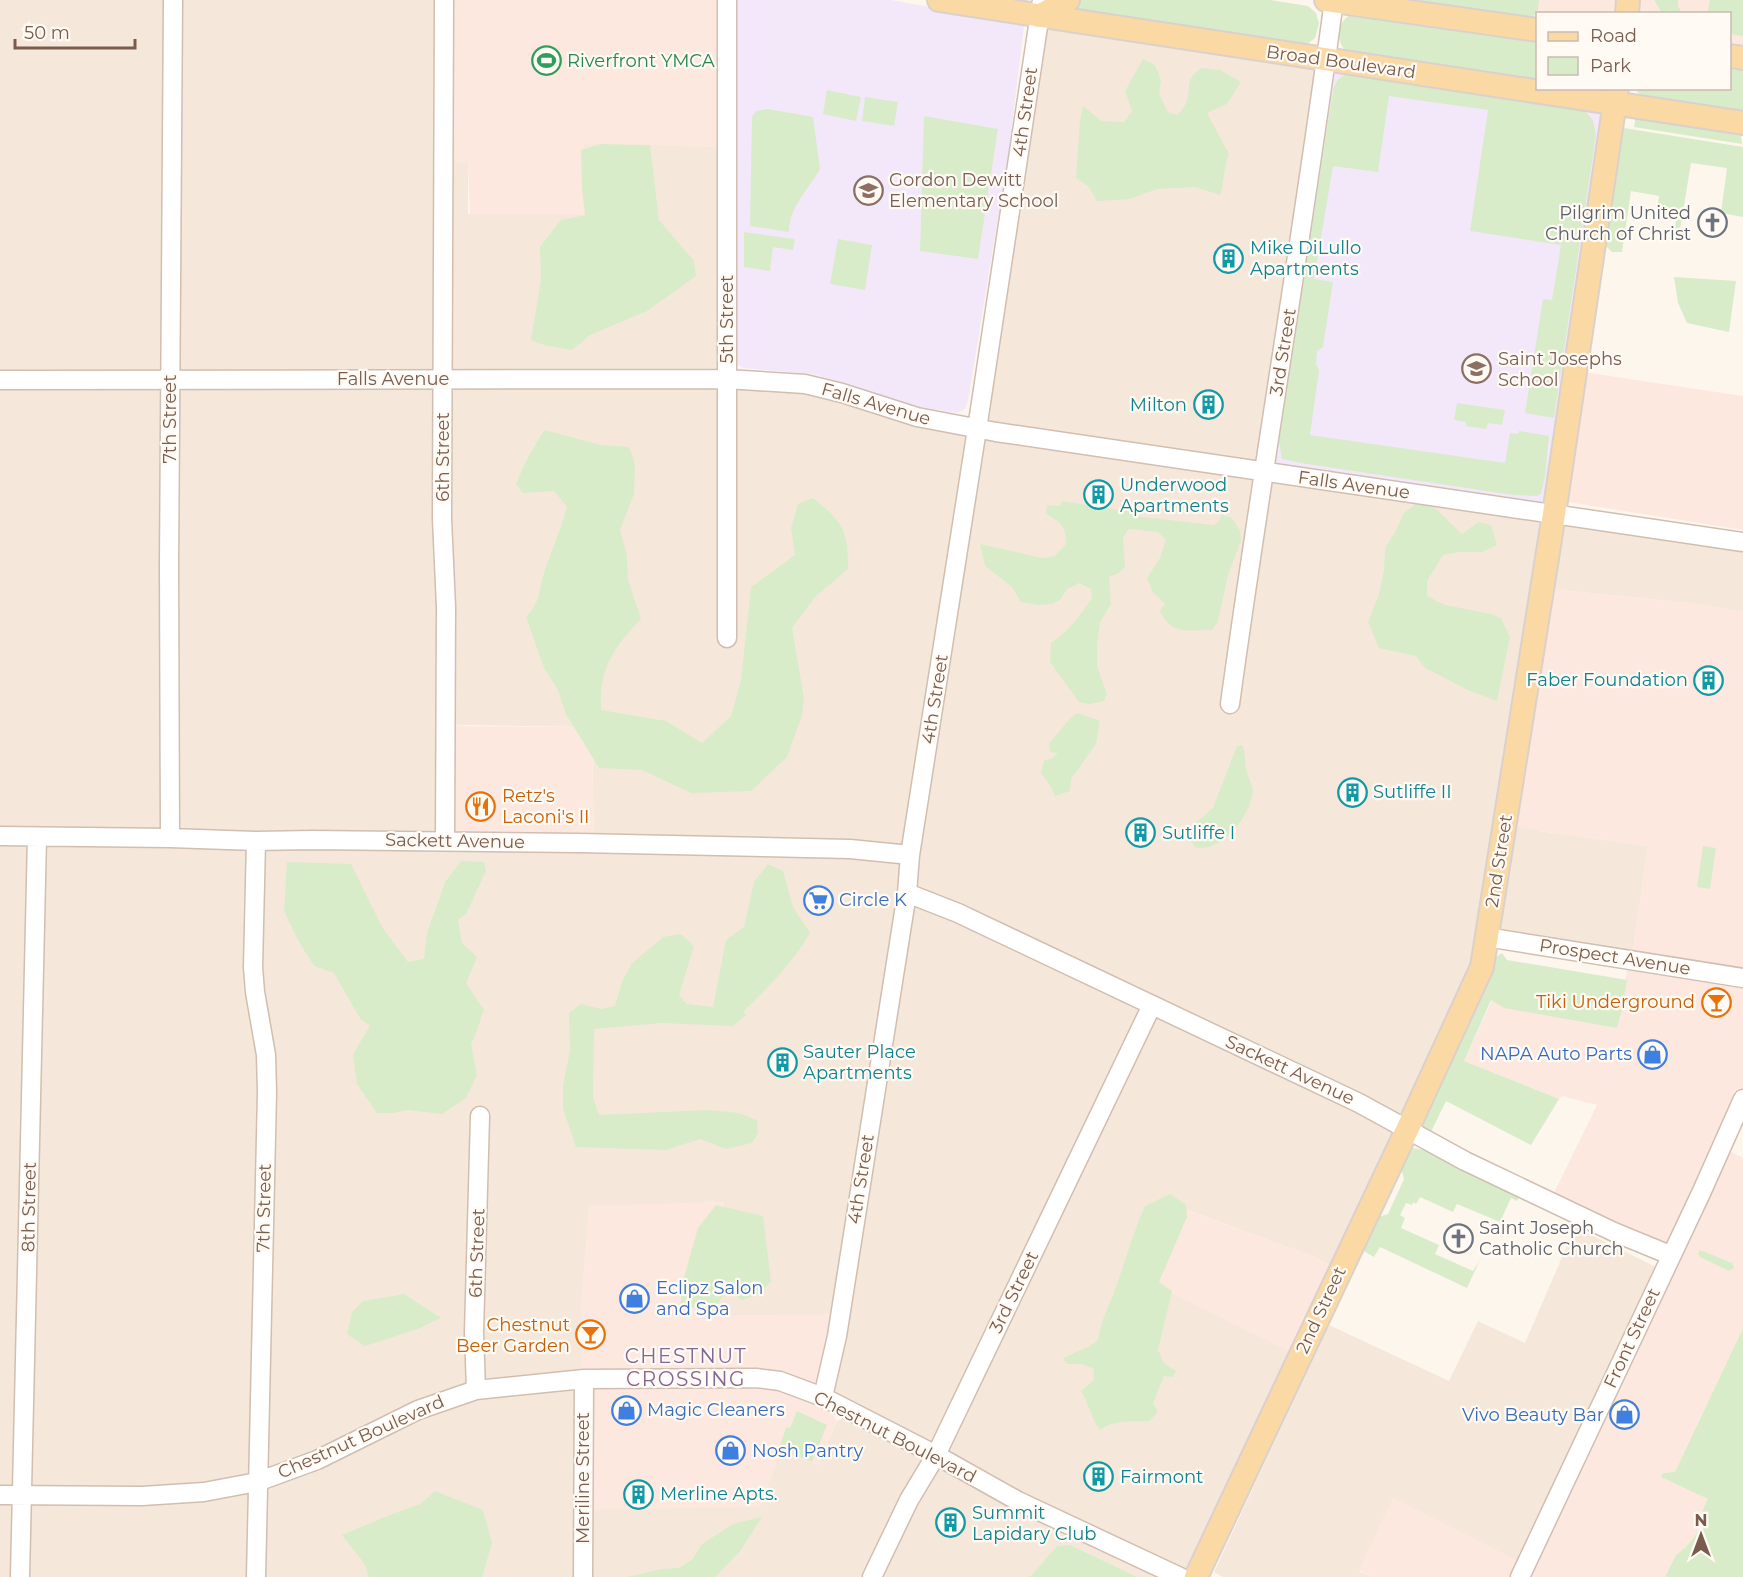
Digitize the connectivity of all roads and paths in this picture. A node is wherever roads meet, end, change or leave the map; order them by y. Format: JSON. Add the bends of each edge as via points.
{"nodes":[{"id":1,"x":173,"y":0,"type":"edge"},
{"id":2,"x":444,"y":0,"type":"edge"},
{"id":3,"x":727,"y":0,"type":"edge"},
{"id":4,"x":939,"y":0,"type":"edge"},
{"id":5,"x":1068,"y":0,"type":"edge"},
{"id":6,"x":1332,"y":0,"type":"edge"},
{"id":7,"x":1040,"y":8,"type":"edge"},
{"id":8,"x":1536,"y":30,"type":"edge"},
{"id":9,"x":1326,"y":59,"type":"junction"},
{"id":10,"x":1536,"y":86,"type":"edge"},
{"id":11,"x":1569,"y":90,"type":"edge"},
{"id":12,"x":1616,"y":96,"type":"edge"},
{"id":13,"x":1743,"y":123,"type":"edge"},
{"id":14,"x":171,"y":379,"type":"junction"},
{"id":15,"x":443,"y":379,"type":"junction"},
{"id":16,"x":727,"y":379,"type":"junction"},
{"id":17,"x":0,"y":380,"type":"edge"},
{"id":18,"x":977,"y":429,"type":"junction"},
{"id":19,"x":1265,"y":472,"type":"junction"},
{"id":20,"x":1554,"y":514,"type":"junction"},
{"id":21,"x":1743,"y":542,"type":"edge"},
{"id":22,"x":727,"y":638,"type":"dead end"},
{"id":23,"x":1230,"y":704,"type":"dead end"},
{"id":24,"x":0,"y":836,"type":"edge"},
{"id":25,"x":37,"y":837,"type":"junction"},
{"id":26,"x":171,"y":838,"type":"junction"},
{"id":27,"x":256,"y":841,"type":"junction"},
{"id":28,"x":445,"y":841,"type":"junction"},
{"id":29,"x":910,"y":855,"type":"junction"},
{"id":30,"x":906,"y":893,"type":"junction"},
{"id":31,"x":1486,"y":937,"type":"junction"},
{"id":32,"x":1743,"y":978,"type":"edge"},
{"id":33,"x":1152,"y":1005,"type":"junction"},
{"id":34,"x":1743,"y":1099,"type":"edge"},
{"id":35,"x":480,"y":1116,"type":"dead end"},
{"id":36,"x":1407,"y":1130,"type":"junction"},
{"id":37,"x":1671,"y":1255,"type":"junction"},
{"id":38,"x":584,"y":1379,"type":"junction"},
{"id":39,"x":476,"y":1389,"type":"junction"},
{"id":40,"x":823,"y":1397,"type":"junction"},
{"id":41,"x":936,"y":1455,"type":"junction"},
{"id":42,"x":257,"y":1482,"type":"junction"},
{"id":43,"x":0,"y":1495,"type":"edge"},
{"id":44,"x":23,"y":1495,"type":"junction"},
{"id":45,"x":20,"y":1577,"type":"edge"},
{"id":46,"x":256,"y":1577,"type":"edge"},
{"id":47,"x":583,"y":1577,"type":"edge"},
{"id":48,"x":872,"y":1577,"type":"edge"},
{"id":49,"x":1180,"y":1577,"type":"edge"},
{"id":50,"x":1196,"y":1577,"type":"edge"},
{"id":51,"x":1520,"y":1577,"type":"edge"}],
"edges":[{"from":1,"to":14,"type":"street","name":"7th Street"},
{"from":2,"to":15,"type":"street","name":"6th Street"},
{"from":3,"to":16,"type":"street","name":"5th Street"},
{"from":4,"to":7,"type":"main road","name":"Broad Boulevard"},
{"from":5,"to":7,"type":"main road"},
{"from":6,"to":8,"type":"main road"},
{"from":6,"to":9,"type":"street","name":"3rd Street"},
{"from":7,"to":9,"type":"main road","name":"Broad Boulevard"},
{"from":7,"to":18,"type":"street","name":"4th Street"},
{"from":9,"to":10,"type":"main road","name":"Broad Boulevard"},
{"from":9,"to":19,"type":"street","name":"3rd Street"},
{"from":11,"to":12,"type":"main road","name":"Broad Boulevard"},
{"from":12,"to":13,"type":"main road","name":"Broad Boulevard"},
{"from":12,"to":20,"type":"main road","name":"2nd Street"},
{"from":14,"to":15,"type":"street","name":"Falls Avenue"},
{"from":14,"to":17,"type":"street","name":"Falls Avenue"},
{"from":14,"to":26,"type":"street","name":"7th Street"},
{"from":15,"to":16,"type":"street","name":"Falls Avenue"},
{"from":15,"to":28,"type":"street","name":"6th Street"},
{"from":16,"to":18,"type":"street","name":"Falls Avenue","via":[[805,384],[917,417]]},
{"from":16,"to":22,"type":"street","name":"5th Street"},
{"from":18,"to":19,"type":"street","name":"Falls Avenue"},
{"from":18,"to":29,"type":"street","name":"4th Street"},
{"from":19,"to":20,"type":"street","name":"Falls Avenue"},
{"from":19,"to":23,"type":"street","name":"3rd Street"},
{"from":20,"to":21,"type":"street","name":"Falls Avenue"},
{"from":20,"to":31,"type":"main road","name":"2nd Street"},
{"from":24,"to":25,"type":"street","name":"Sackett Avenue"},
{"from":25,"to":26,"type":"street","name":"Sackett Avenue"},
{"from":25,"to":44,"type":"street","name":"8th Street"},
{"from":26,"to":27,"type":"street","name":"Sackett Avenue"},
{"from":27,"to":28,"type":"street","name":"Sackett Avenue"},
{"from":27,"to":42,"type":"street","name":"7th Street","via":[[253,967],[266,1055],[267,1092]]},
{"from":28,"to":29,"type":"street","name":"Sackett Avenue","via":[[850,849]]},
{"from":29,"to":30,"type":"street","name":"4th Street"},
{"from":30,"to":33,"type":"street","name":"Sackett Avenue","via":[[958,913]]},
{"from":30,"to":40,"type":"street","name":"4th Street","via":[[837,1336]]},
{"from":31,"to":32,"type":"street","name":"Prospect Avenue"},
{"from":31,"to":36,"type":"main road","name":"2nd Street","via":[[1482,967]]},
{"from":33,"to":36,"type":"street","name":"Sackett Avenue","via":[[1359,1103]]},
{"from":33,"to":41,"type":"street","name":"3rd Street"},
{"from":34,"to":37,"type":"street","name":"Front Street"},
{"from":35,"to":39,"type":"street","name":"6th Street"},
{"from":36,"to":37,"type":"street","name":"Sackett Avenue","via":[[1614,1232]]},
{"from":36,"to":50,"type":"main road","name":"2nd Street"},
{"from":37,"to":51,"type":"street","name":"Front Street"},
{"from":38,"to":39,"type":"street","name":"Chestnut Boulevard"},
{"from":38,"to":40,"type":"street","name":"Chestnut Boulevard","via":[[756,1378]]},
{"from":38,"to":47,"type":"street","name":"Meriline Street"},
{"from":39,"to":42,"type":"street","name":"Chestnut Boulevard","via":[[418,1410],[317,1460]]},
{"from":40,"to":41,"type":"street","name":"Chestnut Boulevard"},
{"from":41,"to":48,"type":"street","name":"3rd Street","via":[[909,1500]]},
{"from":41,"to":49,"type":"street","name":"Chestnut Boulevard","via":[[1018,1501]]},
{"from":42,"to":44,"type":"street","name":"Chestnut Boulevard","via":[[204,1492],[142,1496]]},
{"from":42,"to":46,"type":"street","name":"7th Street"},
{"from":43,"to":44,"type":"street","name":"Chestnut Boulevard"},
{"from":44,"to":45,"type":"street","name":"8th Street"}]}
